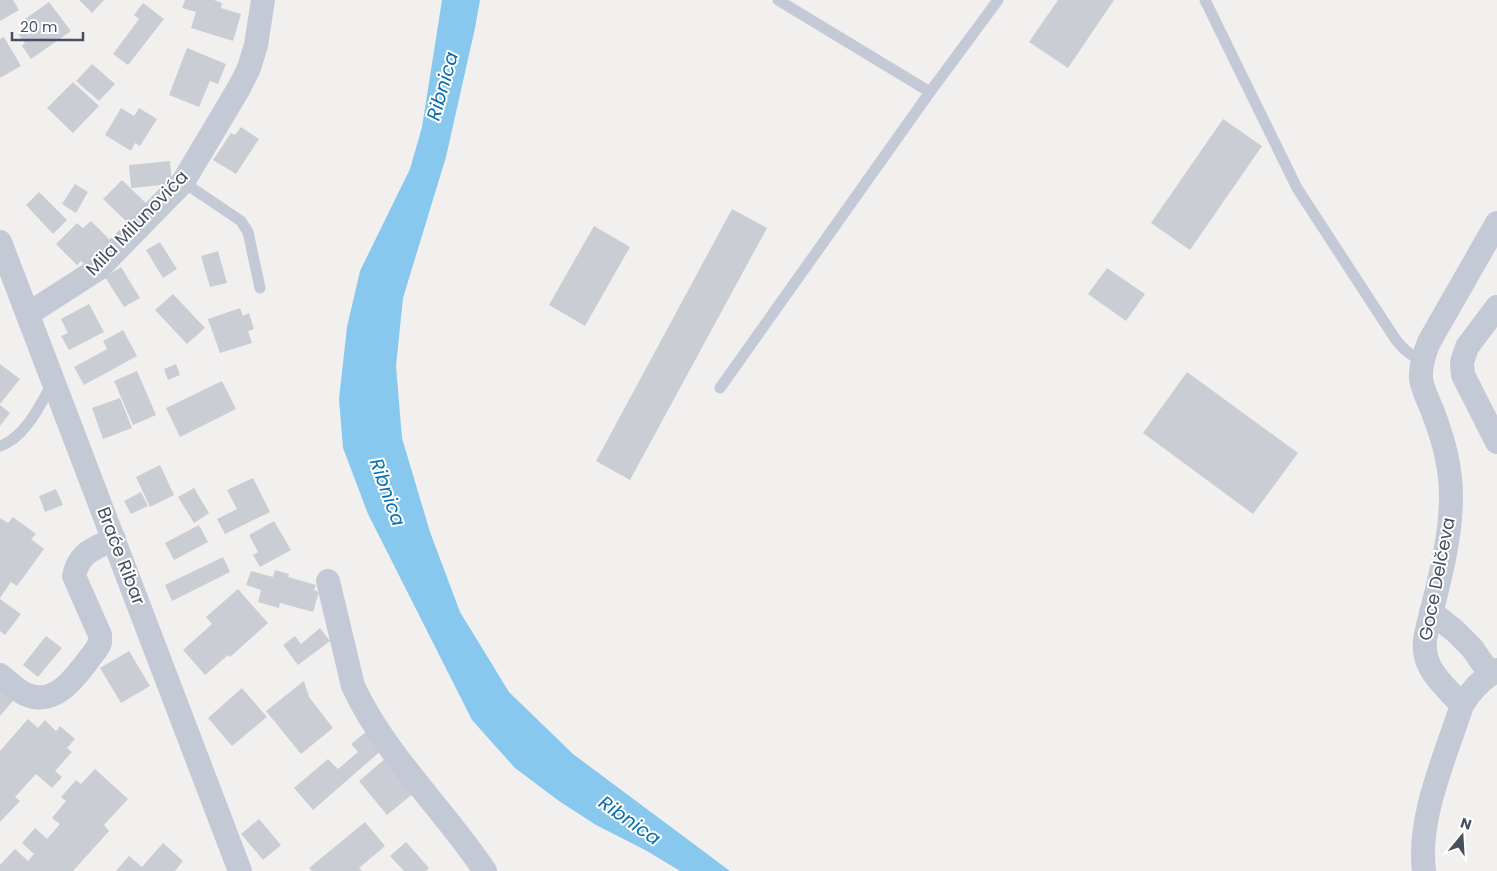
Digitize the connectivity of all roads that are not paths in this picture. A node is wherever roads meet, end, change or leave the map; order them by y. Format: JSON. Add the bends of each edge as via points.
{"nodes":[{"id":1,"x":263,"y":0,"type":"edge"},
{"id":2,"x":778,"y":0,"type":"edge"},
{"id":3,"x":998,"y":0,"type":"edge"},
{"id":4,"x":1205,"y":0,"type":"edge"},
{"id":5,"x":930,"y":92,"type":"junction"},
{"id":6,"x":183,"y":182,"type":"junction"},
{"id":7,"x":1497,"y":223,"type":"edge"},
{"id":8,"x":0,"y":242,"type":"edge"},
{"id":9,"x":260,"y":288,"type":"dead end"},
{"id":10,"x":1497,"y":307,"type":"edge"},
{"id":11,"x":28,"y":314,"type":"junction"},
{"id":12,"x":1422,"y":360,"type":"junction"},
{"id":13,"x":54,"y":381,"type":"junction"},
{"id":14,"x":720,"y":388,"type":"dead end"},
{"id":15,"x":1497,"y":442,"type":"edge"},
{"id":16,"x":0,"y":446,"type":"edge"},
{"id":17,"x":114,"y":539,"type":"junction"},
{"id":18,"x":328,"y":580,"type":"dead end"},
{"id":19,"x":1431,"y":612,"type":"junction"},
{"id":20,"x":1494,"y":672,"type":"edge"},
{"id":21,"x":0,"y":675,"type":"edge"},
{"id":22,"x":1462,"y":705,"type":"junction"},
{"id":23,"x":240,"y":871,"type":"edge"},
{"id":24,"x":485,"y":871,"type":"edge"},
{"id":25,"x":1424,"y":871,"type":"edge"}],
"edges":[{"from":1,"to":6,"type":"street","name":"Mila Milunovića","via":[[249,68]]},
{"from":2,"to":5,"type":"lane"},
{"from":3,"to":5,"type":"lane"},
{"from":4,"to":12,"type":"lane","via":[[1297,188],[1394,337],[1411,356]]},
{"from":5,"to":14,"type":"lane"},
{"from":6,"to":9,"type":"lane","via":[[240,220],[248,232]]},
{"from":6,"to":11,"type":"street","name":"Mila Milunovića","via":[[98,269]]},
{"from":7,"to":12,"type":"street","name":"Goce Delčeva","via":[[1429,342]]},
{"from":8,"to":11,"type":"street","name":"Braće Ribar"},
{"from":10,"to":15,"type":"street","via":[[1467,347],[1462,362],[1463,375]]},
{"from":11,"to":13,"type":"street","name":"Braće Ribar"},
{"from":12,"to":19,"type":"street","name":"Goce Delčeva","via":[[1424,391],[1450,468],[1449,530],[1443,570]]},
{"from":13,"to":16,"type":"lane","via":[[25,427]]},
{"from":13,"to":17,"type":"street","name":"Braće Ribar"},
{"from":17,"to":21,"type":"street","via":[[86,553],[76,567],[74,576],[100,636],[100,643],[64,689],[47,697],[37,697],[26,694]]},
{"from":17,"to":23,"type":"street","name":"Braće Ribar"},
{"from":18,"to":24,"type":"street","via":[[353,686],[359,698],[395,754]]},
{"from":19,"to":20,"type":"street","via":[[1455,631]]},
{"from":19,"to":22,"type":"street","name":"Goce Delčeva","via":[[1424,656],[1429,667]]},
{"from":20,"to":22,"type":"street","via":[[1480,682]]},
{"from":22,"to":25,"type":"street","via":[[1426,818]]}]}
